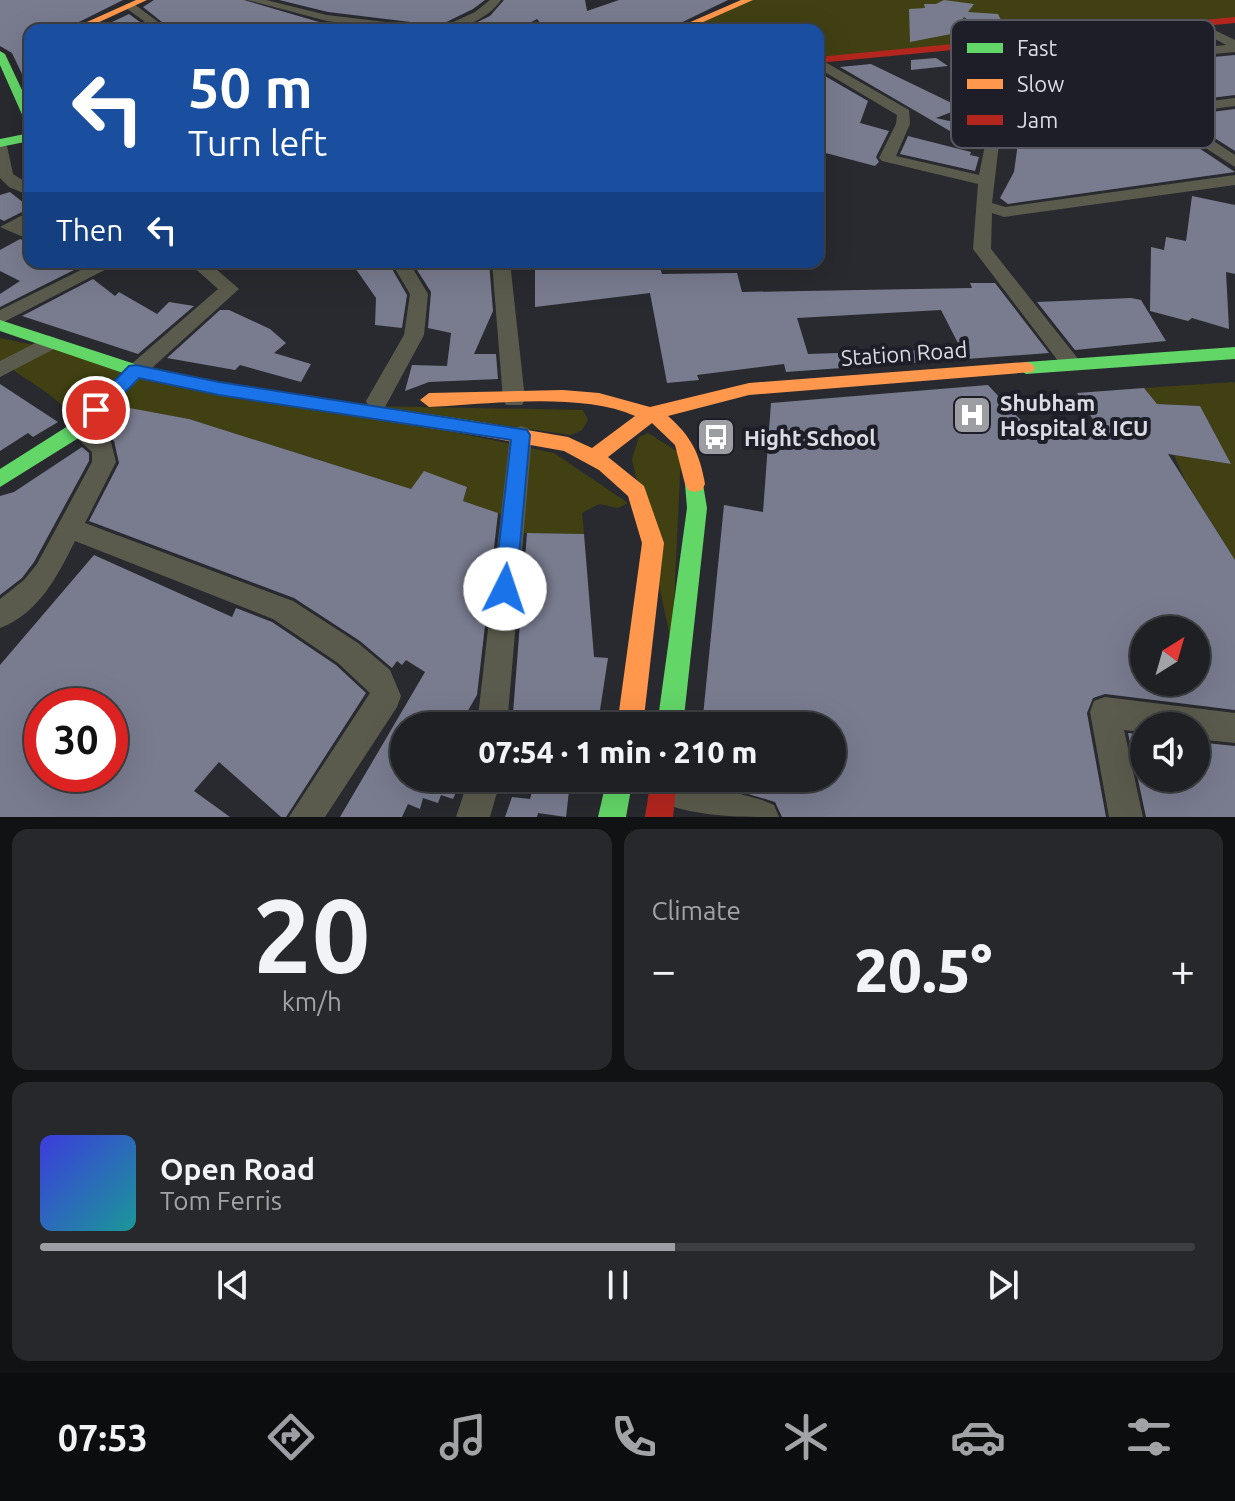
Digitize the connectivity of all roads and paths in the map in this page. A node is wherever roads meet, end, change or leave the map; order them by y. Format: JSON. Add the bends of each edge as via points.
{"nodes":[{"id":1,"x":252,"y":0,"type":"edge"},
{"id":2,"x":496,"y":0,"type":"edge"},
{"id":3,"x":749,"y":0,"type":"edge"},
{"id":4,"x":136,"y":3,"type":"edge"},
{"id":5,"x":1235,"y":20,"type":"edge"},
{"id":6,"x":1215,"y":22,"type":"edge"},
{"id":7,"x":88,"y":24,"type":"edge"},
{"id":8,"x":157,"y":24,"type":"edge"},
{"id":9,"x":374,"y":24,"type":"edge"},
{"id":10,"x":456,"y":24,"type":"edge"},
{"id":11,"x":691,"y":24,"type":"edge"},
{"id":12,"x":1215,"y":35,"type":"edge"},
{"id":13,"x":1235,"y":46,"type":"edge"},
{"id":14,"x":951,"y":48,"type":"edge"},
{"id":15,"x":1215,"y":48,"type":"edge"},
{"id":16,"x":4,"y":54,"type":"edge"},
{"id":17,"x":824,"y":60,"type":"edge"},
{"id":18,"x":824,"y":66,"type":"edge"},
{"id":19,"x":0,"y":82,"type":"edge"},
{"id":20,"x":1235,"y":102,"type":"edge"},
{"id":21,"x":24,"y":104,"type":"edge"},
{"id":22,"x":1215,"y":104,"type":"edge"},
{"id":23,"x":24,"y":120,"type":"edge"},
{"id":24,"x":24,"y":139,"type":"edge"},
{"id":25,"x":0,"y":145,"type":"edge"},
{"id":26,"x":991,"y":148,"type":"edge"},
{"id":27,"x":1214,"y":148,"type":"edge"},
{"id":28,"x":1235,"y":162,"type":"edge"},
{"id":29,"x":1235,"y":180,"type":"edge"},
{"id":30,"x":984,"y":181,"type":"junction"},
{"id":31,"x":24,"y":189,"type":"edge"},
{"id":32,"x":983,"y":205,"type":"junction"},
{"id":33,"x":24,"y":219,"type":"edge"},
{"id":34,"x":24,"y":233,"type":"edge"},
{"id":35,"x":96,"y":268,"type":"edge"},
{"id":36,"x":204,"y":268,"type":"edge"},
{"id":37,"x":404,"y":268,"type":"edge"},
{"id":38,"x":502,"y":268,"type":"edge"},
{"id":39,"x":0,"y":318,"type":"edge"},
{"id":40,"x":0,"y":325,"type":"edge"},
{"id":41,"x":49,"y":343,"type":"junction"},
{"id":42,"x":1235,"y":353,"type":"edge"},
{"id":43,"x":1072,"y":365,"type":"junction"},
{"id":44,"x":0,"y":370,"type":"edge"},
{"id":45,"x":136,"y":371,"type":"junction"},
{"id":46,"x":514,"y":399,"type":"junction"},
{"id":47,"x":377,"y":401,"type":"junction"},
{"id":48,"x":316,"y":403,"type":"junction"},
{"id":49,"x":651,"y":414,"type":"junction"},
{"id":50,"x":78,"y":429,"type":"junction"},
{"id":51,"x":521,"y":435,"type":"junction"},
{"id":52,"x":593,"y":458,"type":"junction"},
{"id":53,"x":0,"y":479,"type":"edge"},
{"id":54,"x":70,"y":528,"type":"junction"},
{"id":55,"x":0,"y":615,"type":"edge"},
{"id":56,"x":493,"y":712,"type":"edge"},
{"id":57,"x":632,"y":712,"type":"edge"},
{"id":58,"x":672,"y":712,"type":"edge"},
{"id":59,"x":1235,"y":728,"type":"edge"},
{"id":60,"x":481,"y":792,"type":"edge"},
{"id":61,"x":617,"y":792,"type":"edge"},
{"id":62,"x":662,"y":795,"type":"edge"},
{"id":63,"x":306,"y":817,"type":"edge"},
{"id":64,"x":473,"y":817,"type":"edge"},
{"id":65,"x":612,"y":817,"type":"edge"},
{"id":66,"x":762,"y":817,"type":"edge"},
{"id":67,"x":1126,"y":817,"type":"edge"}],
"edges":[{"from":1,"to":9,"type":"street"},
{"from":2,"to":10,"type":"street"},
{"from":3,"to":11,"type":"main road"},
{"from":4,"to":7,"type":"main road"},
{"from":4,"to":8,"type":"street"},
{"from":5,"to":6,"type":"main road"},
{"from":12,"to":13,"type":"street"},
{"from":13,"to":15,"type":"street"},
{"from":14,"to":17,"type":"main road"},
{"from":16,"to":21,"type":"main road"},
{"from":18,"to":30,"type":"street","via":[[904,113],[887,158]]},
{"from":19,"to":23,"type":"main road"},
{"from":20,"to":22,"type":"street"},
{"from":24,"to":25,"type":"main road"},
{"from":25,"to":31,"type":"street","via":[[1,167],[11,184]]},
{"from":26,"to":30,"type":"street"},
{"from":27,"to":28,"type":"street"},
{"from":29,"to":32,"type":"street","via":[[1004,212]]},
{"from":30,"to":32,"type":"street"},
{"from":32,"to":43,"type":"street","via":[[982,249]]},
{"from":33,"to":34,"type":"street","via":[[9,227]]},
{"from":35,"to":39,"type":"street"},
{"from":36,"to":45,"type":"street","via":[[230,289]]},
{"from":37,"to":47,"type":"street","via":[[419,294],[414,335]]},
{"from":38,"to":46,"type":"street"},
{"from":40,"to":41,"type":"main road"},
{"from":41,"to":44,"type":"street"},
{"from":41,"to":45,"type":"main road"},
{"from":42,"to":43,"type":"main road","name":"Station Road"},
{"from":43,"to":49,"type":"main road","name":"Station Road","via":[[749,389]]},
{"from":45,"to":48,"type":"main road"},
{"from":45,"to":50,"type":"main road"},
{"from":46,"to":47,"type":"main road"},
{"from":46,"to":49,"type":"main road","via":[[589,397]]},
{"from":47,"to":48,"type":"main road"},
{"from":48,"to":51,"type":"main road"},
{"from":49,"to":52,"type":"main road","name":"Station Road"},
{"from":49,"to":58,"type":"main road","via":[[680,437],[689,452],[696,487]]},
{"from":50,"to":53,"type":"main road"},
{"from":50,"to":54,"type":"street","via":[[103,448],[104,462]]},
{"from":51,"to":52,"type":"main road","via":[[568,444]]},
{"from":51,"to":56,"type":"street"},
{"from":52,"to":57,"type":"main road","via":[[637,492],[653,543]]},
{"from":54,"to":55,"type":"street","via":[[34,589]]},
{"from":54,"to":63,"type":"street","via":[[283,610],[380,680],[386,696]]},
{"from":59,"to":67,"type":"street","via":[[1105,712]]},
{"from":60,"to":64,"type":"street"},
{"from":61,"to":65,"type":"main road"},
{"from":62,"to":66,"type":"street"}]}
